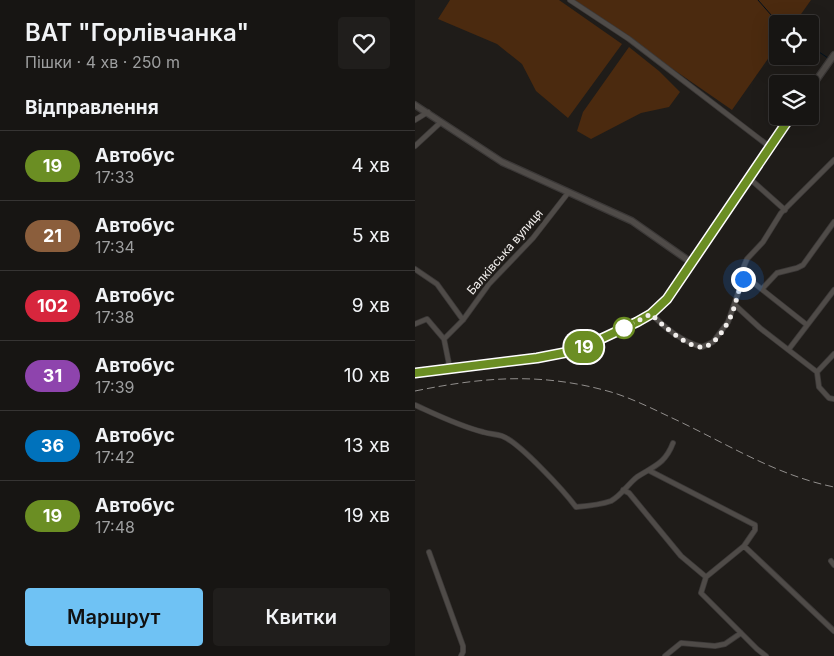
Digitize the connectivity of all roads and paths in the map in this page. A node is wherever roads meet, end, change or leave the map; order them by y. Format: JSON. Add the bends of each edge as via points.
{"nodes":[{"id":1,"x":570,"y":0,"type":"edge"},
{"id":2,"x":834,"y":56,"type":"edge"},
{"id":3,"x":819,"y":77,"type":"edge"},
{"id":4,"x":415,"y":104,"type":"edge"},
{"id":5,"x":428,"y":112,"type":"junction"},
{"id":6,"x":415,"y":120,"type":"edge"},
{"id":7,"x":441,"y":122,"type":"junction"},
{"id":8,"x":785,"y":125,"type":"edge"},
{"id":9,"x":415,"y":146,"type":"edge"},
{"id":10,"x":770,"y":147,"type":"junction"},
{"id":11,"x":834,"y":160,"type":"edge"},
{"id":12,"x":749,"y":178,"type":"junction"},
{"id":13,"x":568,"y":193,"type":"junction"},
{"id":14,"x":785,"y":210,"type":"junction"},
{"id":15,"x":834,"y":222,"type":"edge"},
{"id":16,"x":692,"y":263,"type":"junction"},
{"id":17,"x":415,"y":269,"type":"edge"},
{"id":18,"x":743,"y":279,"type":"junction"},
{"id":19,"x":762,"y":289,"type":"junction"},
{"id":20,"x":834,"y":290,"type":"edge"},
{"id":21,"x":735,"y":305,"type":"junction"},
{"id":22,"x":651,"y":314,"type":"junction"},
{"id":23,"x":463,"y":320,"type":"junction"},
{"id":24,"x":415,"y":324,"type":"edge"},
{"id":25,"x":807,"y":325,"type":"junction"},
{"id":26,"x":444,"y":339,"type":"junction"},
{"id":27,"x":789,"y":349,"type":"junction"},
{"id":28,"x":834,"y":354,"type":"edge"},
{"id":29,"x":450,"y":369,"type":"junction"},
{"id":30,"x":817,"y":372,"type":"junction"},
{"id":31,"x":415,"y":373,"type":"edge"},
{"id":32,"x":834,"y":398,"type":"edge"},
{"id":33,"x":415,"y":405,"type":"edge"},
{"id":34,"x":673,"y":443,"type":"dead end"},
{"id":35,"x":650,"y":471,"type":"junction"},
{"id":36,"x":623,"y":490,"type":"junction"},
{"id":37,"x":745,"y":546,"type":"junction"},
{"id":38,"x":429,"y":552,"type":"dead end"},
{"id":39,"x":706,"y":577,"type":"junction"},
{"id":40,"x":834,"y":631,"type":"edge"},
{"id":41,"x":741,"y":633,"type":"junction"},
{"id":42,"x":461,"y":656,"type":"edge"},
{"id":43,"x":665,"y":656,"type":"edge"},
{"id":44,"x":767,"y":656,"type":"edge"}],
"edges":[{"from":1,"to":10,"type":"street","via":[[629,39]]},
{"from":2,"to":3,"type":"street"},
{"from":4,"to":5,"type":"street"},
{"from":5,"to":6,"type":"street"},
{"from":5,"to":7,"type":"street"},
{"from":7,"to":9,"type":"street"},
{"from":7,"to":13,"type":"street","via":[[502,162]]},
{"from":8,"to":10,"type":"street"},
{"from":10,"to":12,"type":"street"},
{"from":11,"to":14,"type":"street"},
{"from":12,"to":14,"type":"street"},
{"from":12,"to":16,"type":"street"},
{"from":13,"to":16,"type":"street","via":[[632,221]]},
{"from":13,"to":23,"type":"street","name":"Балківська вулиця","via":[[533,238],[489,284]]},
{"from":14,"to":18,"type":"street","via":[[747,259]]},
{"from":15,"to":19,"type":"street","via":[[803,265],[777,273]]},
{"from":16,"to":22,"type":"street","via":[[667,299]]},
{"from":17,"to":23,"type":"street","via":[[437,284]]},
{"from":18,"to":19,"type":"street","via":[[747,278]]},
{"from":18,"to":21,"type":"street"},
{"from":19,"to":25,"type":"street"},
{"from":20,"to":25,"type":"street"},
{"from":21,"to":22,"type":"street","via":[[719,335],[702,347],[668,330]]},
{"from":21,"to":27,"type":"street"},
{"from":22,"to":29,"type":"street","via":[[568,352]]},
{"from":23,"to":26,"type":"street","name":"Балківська вулиця"},
{"from":24,"to":26,"type":"street","via":[[427,319]]},
{"from":25,"to":27,"type":"street"},
{"from":26,"to":29,"type":"street"},
{"from":27,"to":30,"type":"street"},
{"from":28,"to":30,"type":"street"},
{"from":29,"to":31,"type":"street"},
{"from":30,"to":32,"type":"street","via":[[819,386],[829,398]]},
{"from":33,"to":36,"type":"street","via":[[449,421],[503,436],[525,452],[576,507],[612,500]]},
{"from":34,"to":35,"type":"street","via":[[669,454]]},
{"from":35,"to":36,"type":"street","via":[[637,477]]},
{"from":35,"to":37,"type":"street","via":[[755,525]]},
{"from":36,"to":39,"type":"street","via":[[629,493],[681,556]]},
{"from":37,"to":39,"type":"street"},
{"from":37,"to":40,"type":"street"},
{"from":38,"to":42,"type":"street","via":[[463,646]]},
{"from":39,"to":41,"type":"street","via":[[701,593]]},
{"from":41,"to":43,"type":"street","via":[[725,644],[715,646],[681,643]]},
{"from":41,"to":44,"type":"street"}]}
